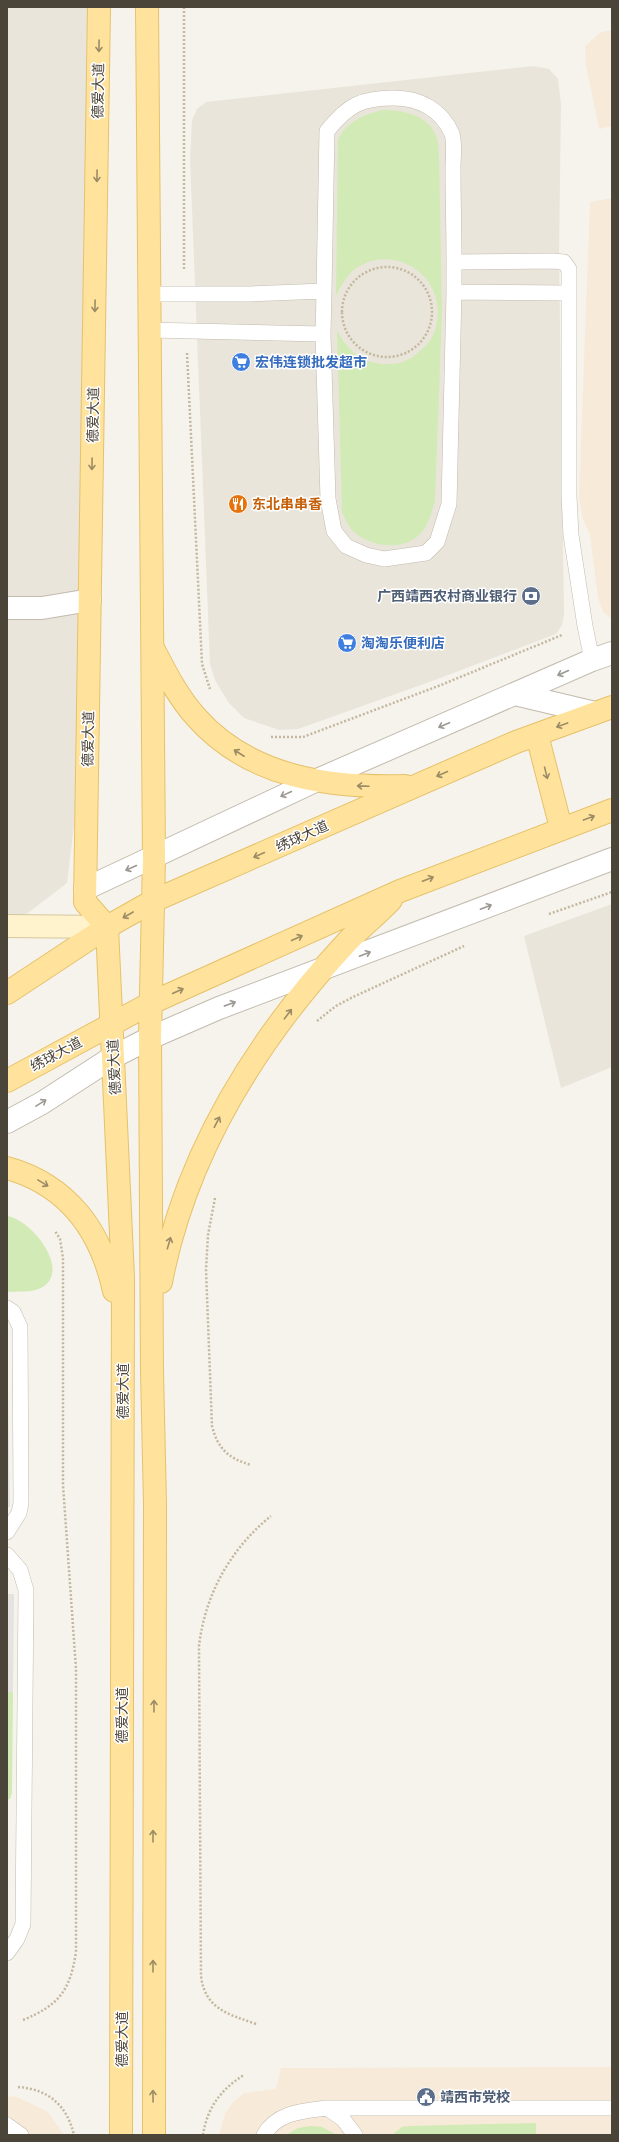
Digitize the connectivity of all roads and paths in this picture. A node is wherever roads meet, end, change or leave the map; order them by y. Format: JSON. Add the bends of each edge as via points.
{"nodes":[{"id":1,"x":99,"y":7,"type":"edge"},
{"id":2,"x":147,"y":7,"type":"edge"},
{"id":3,"x":184,"y":7,"type":"edge"},
{"id":4,"x":454,"y":262,"type":"junction"},
{"id":5,"x":324,"y":291,"type":"junction"},
{"id":6,"x":454,"y":292,"type":"junction"},
{"id":7,"x":184,"y":293,"type":"junction"},
{"id":8,"x":568,"y":293,"type":"junction"},
{"id":9,"x":150,"y":294,"type":"junction"},
{"id":10,"x":342,"y":314,"type":"joint"},
{"id":11,"x":150,"y":330,"type":"junction"},
{"id":12,"x":186,"y":330,"type":"junction"},
{"id":13,"x":323,"y":334,"type":"junction"},
{"id":14,"x":90,"y":600,"type":"junction"},
{"id":15,"x":7,"y":608,"type":"edge"},
{"id":16,"x":585,"y":626,"type":"junction"},
{"id":17,"x":153,"y":648,"type":"junction"},
{"id":18,"x":602,"y":656,"type":"edge"},
{"id":19,"x":212,"y":692,"type":"dead end"},
{"id":20,"x":515,"y":694,"type":"junction"},
{"id":21,"x":604,"y":710,"type":"edge"},
{"id":22,"x":537,"y":735,"type":"junction"},
{"id":23,"x":265,"y":736,"type":"dead end"},
{"id":24,"x":315,"y":781,"type":"junction"},
{"id":25,"x":416,"y":786,"type":"junction"},
{"id":26,"x":612,"y":810,"type":"edge"},
{"id":27,"x":561,"y":828,"type":"junction"},
{"id":28,"x":154,"y":858,"type":"junction"},
{"id":29,"x":612,"y":859,"type":"edge"},
{"id":30,"x":85,"y":889,"type":"junction"},
{"id":31,"x":400,"y":891,"type":"junction"},
{"id":32,"x":612,"y":892,"type":"edge"},
{"id":33,"x":153,"y":901,"type":"junction"},
{"id":34,"x":543,"y":916,"type":"dead end"},
{"id":35,"x":7,"y":926,"type":"edge"},
{"id":36,"x":107,"y":928,"type":"junction"},
{"id":37,"x":465,"y":946,"type":"dead end"},
{"id":38,"x":324,"y":968,"type":"junction"},
{"id":39,"x":7,"y":993,"type":"edge"},
{"id":40,"x":151,"y":1003,"type":"junction"},
{"id":41,"x":316,"y":1022,"type":"dead end"},
{"id":42,"x":112,"y":1025,"type":"junction"},
{"id":43,"x":150,"y":1038,"type":"junction"},
{"id":44,"x":113,"y":1057,"type":"junction"},
{"id":45,"x":7,"y":1081,"type":"edge"},
{"id":46,"x":7,"y":1122,"type":"edge"},
{"id":47,"x":7,"y":1168,"type":"edge"},
{"id":48,"x":216,"y":1196,"type":"dead end"},
{"id":49,"x":53,"y":1226,"type":"dead end"},
{"id":50,"x":7,"y":1308,"type":"edge"},
{"id":51,"x":123,"y":1332,"type":"junction"},
{"id":52,"x":152,"y":1336,"type":"junction"},
{"id":53,"x":251,"y":1465,"type":"dead end"},
{"id":54,"x":271,"y":1516,"type":"dead end"},
{"id":55,"x":7,"y":1532,"type":"edge"},
{"id":56,"x":7,"y":1555,"type":"edge"},
{"id":57,"x":7,"y":1953,"type":"edge"},
{"id":58,"x":23,"y":2020,"type":"dead end"},
{"id":59,"x":256,"y":2024,"type":"dead end"},
{"id":60,"x":244,"y":2075,"type":"dead end"},
{"id":61,"x":18,"y":2087,"type":"dead end"},
{"id":62,"x":327,"y":2108,"type":"junction"},
{"id":63,"x":612,"y":2108,"type":"edge"},
{"id":64,"x":7,"y":2125,"type":"edge"},
{"id":65,"x":21,"y":2135,"type":"edge"},
{"id":66,"x":74,"y":2135,"type":"edge"},
{"id":67,"x":121,"y":2135,"type":"edge"},
{"id":68,"x":154,"y":2135,"type":"edge"},
{"id":69,"x":203,"y":2135,"type":"edge"},
{"id":70,"x":264,"y":2135,"type":"edge"},
{"id":71,"x":355,"y":2135,"type":"edge"}],
"edges":[{"from":1,"to":14,"type":"main road","name":"德爱大道","one_way":true},
{"from":2,"to":9,"type":"main road","name":"德爱大道"},
{"from":3,"to":7,"type":"path"},
{"from":4,"to":5,"type":"lane","via":[[453,136],[441,116],[423,103],[406,98],[373,98],[352,106],[327,131]]},
{"from":4,"to":6,"type":"lane"},
{"from":4,"to":8,"type":"lane","via":[[564,262],[569,269]]},
{"from":5,"to":7,"type":"lane"},
{"from":5,"to":13,"type":"lane"},
{"from":6,"to":8,"type":"lane"},
{"from":6,"to":13,"type":"lane","via":[[449,504],[436,542],[426,553],[384,559],[366,556],[346,546],[334,531],[328,499]]},
{"from":7,"to":9,"type":"lane"},
{"from":8,"to":16,"type":"lane","via":[[569,496]]},
{"from":9,"to":11,"type":"main road","name":"德爱大道"},
{"from":10,"to":10,"type":"path","via":[[353,342],[365,351],[379,356],[394,356],[408,352],[420,343],[428,331],[432,316],[426,288],[416,276],[403,269],[388,267],[374,268],[360,275],[350,286]]},
{"from":11,"to":12,"type":"lane"},
{"from":11,"to":17,"type":"main road","name":"德爱大道"},
{"from":12,"to":13,"type":"lane"},
{"from":12,"to":19,"type":"path","via":[[202,664]]},
{"from":14,"to":15,"type":"street","via":[[42,608]]},
{"from":14,"to":30,"type":"main road","name":"德爱大道"},
{"from":16,"to":18,"type":"lane"},
{"from":16,"to":23,"type":"path","via":[[441,685],[303,737]]},
{"from":24,"to":17,"type":"main road","one_way":true,"via":[[294,777],[243,756],[211,732],[177,693]]},
{"from":17,"to":28,"type":"main road","name":"德爱大道"},
{"from":18,"to":20,"type":"street","one_way":true},
{"from":20,"to":21,"type":"street"},
{"from":20,"to":24,"type":"street","one_way":true},
{"from":21,"to":22,"type":"main road","name":"绣球大道","one_way":true},
{"from":22,"to":25,"type":"main road","name":"绣球大道","one_way":true},
{"from":22,"to":27,"type":"main road","one_way":true},
{"from":25,"to":24,"type":"main road","one_way":true,"via":[[345,786]]},
{"from":24,"to":28,"type":"street","one_way":true},
{"from":25,"to":33,"type":"main road","name":"绣球大道","one_way":true},
{"from":27,"to":26,"type":"main road","name":"绣球大道","one_way":true},
{"from":31,"to":27,"type":"main road","name":"绣球大道","one_way":true},
{"from":28,"to":30,"type":"street","one_way":true},
{"from":28,"to":33,"type":"main road","name":"德爱大道"},
{"from":38,"to":29,"type":"street","one_way":true},
{"from":30,"to":36,"type":"main road","name":"德爱大道","via":[[85,902]]},
{"from":31,"to":38,"type":"main road"},
{"from":40,"to":31,"type":"main road","name":"绣球大道","one_way":true},
{"from":32,"to":34,"type":"path"},
{"from":33,"to":36,"type":"main road","name":"绣球大道","one_way":true},
{"from":33,"to":40,"type":"main road","name":"德爱大道"},
{"from":35,"to":36,"type":"street"},
{"from":36,"to":39,"type":"main road","name":"绣球大道"},
{"from":36,"to":42,"type":"main road","name":"德爱大道"},
{"from":37,"to":41,"type":"path","via":[[353,996]]},
{"from":43,"to":38,"type":"street","one_way":true,"via":[[219,1008]]},
{"from":52,"to":38,"type":"main road","one_way":true,"via":[[168,1245],[209,1137],[241,1078]]},
{"from":40,"to":42,"type":"main road","name":"绣球大道"},
{"from":40,"to":43,"type":"main road","name":"德爱大道"},
{"from":42,"to":44,"type":"main road","name":"德爱大道"},
{"from":42,"to":45,"type":"main road","name":"绣球大道"},
{"from":43,"to":44,"type":"street"},
{"from":43,"to":52,"type":"main road","name":"德爱大道"},
{"from":46,"to":44,"type":"street","one_way":true,"via":[[42,1103]]},
{"from":44,"to":51,"type":"main road","name":"德爱大道"},
{"from":47,"to":51,"type":"main road","one_way":true,"via":[[40,1180],[60,1194],[80,1215],[97,1239],[109,1266]]},
{"from":48,"to":53,"type":"path","via":[[208,1235],[206,1270],[212,1426],[216,1441],[227,1453]]},
{"from":49,"to":58,"type":"path","via":[[60,1239],[63,1258],[63,1485],[76,1669],[76,1952],[73,1974],[62,1994],[43,2010]]},
{"from":50,"to":55,"type":"lane","via":[[14,1312],[20,1327],[21,1503],[19,1514]]},
{"from":51,"to":67,"type":"main road","name":"德爱大道"},
{"from":68,"to":52,"type":"main road","name":"德爱大道","one_way":true,"via":[[155,1504]]},
{"from":54,"to":59,"type":"path","via":[[243,1543],[216,1583],[202,1624],[199,1646],[201,1976],[203,1989],[210,2003],[220,2010]]},
{"from":56,"to":57,"type":"lane","via":[[20,1570],[26,1590],[23,1924]]},
{"from":60,"to":69,"type":"path","via":[[230,2084],[217,2098],[209,2112]]},
{"from":61,"to":66,"type":"path","via":[[43,2092],[55,2101],[64,2110]]},
{"from":62,"to":63,"type":"lane"},
{"from":62,"to":70,"type":"lane","via":[[282,2116]]},
{"from":62,"to":71,"type":"lane","via":[[342,2119]]},
{"from":64,"to":65,"type":"lane"}]}
